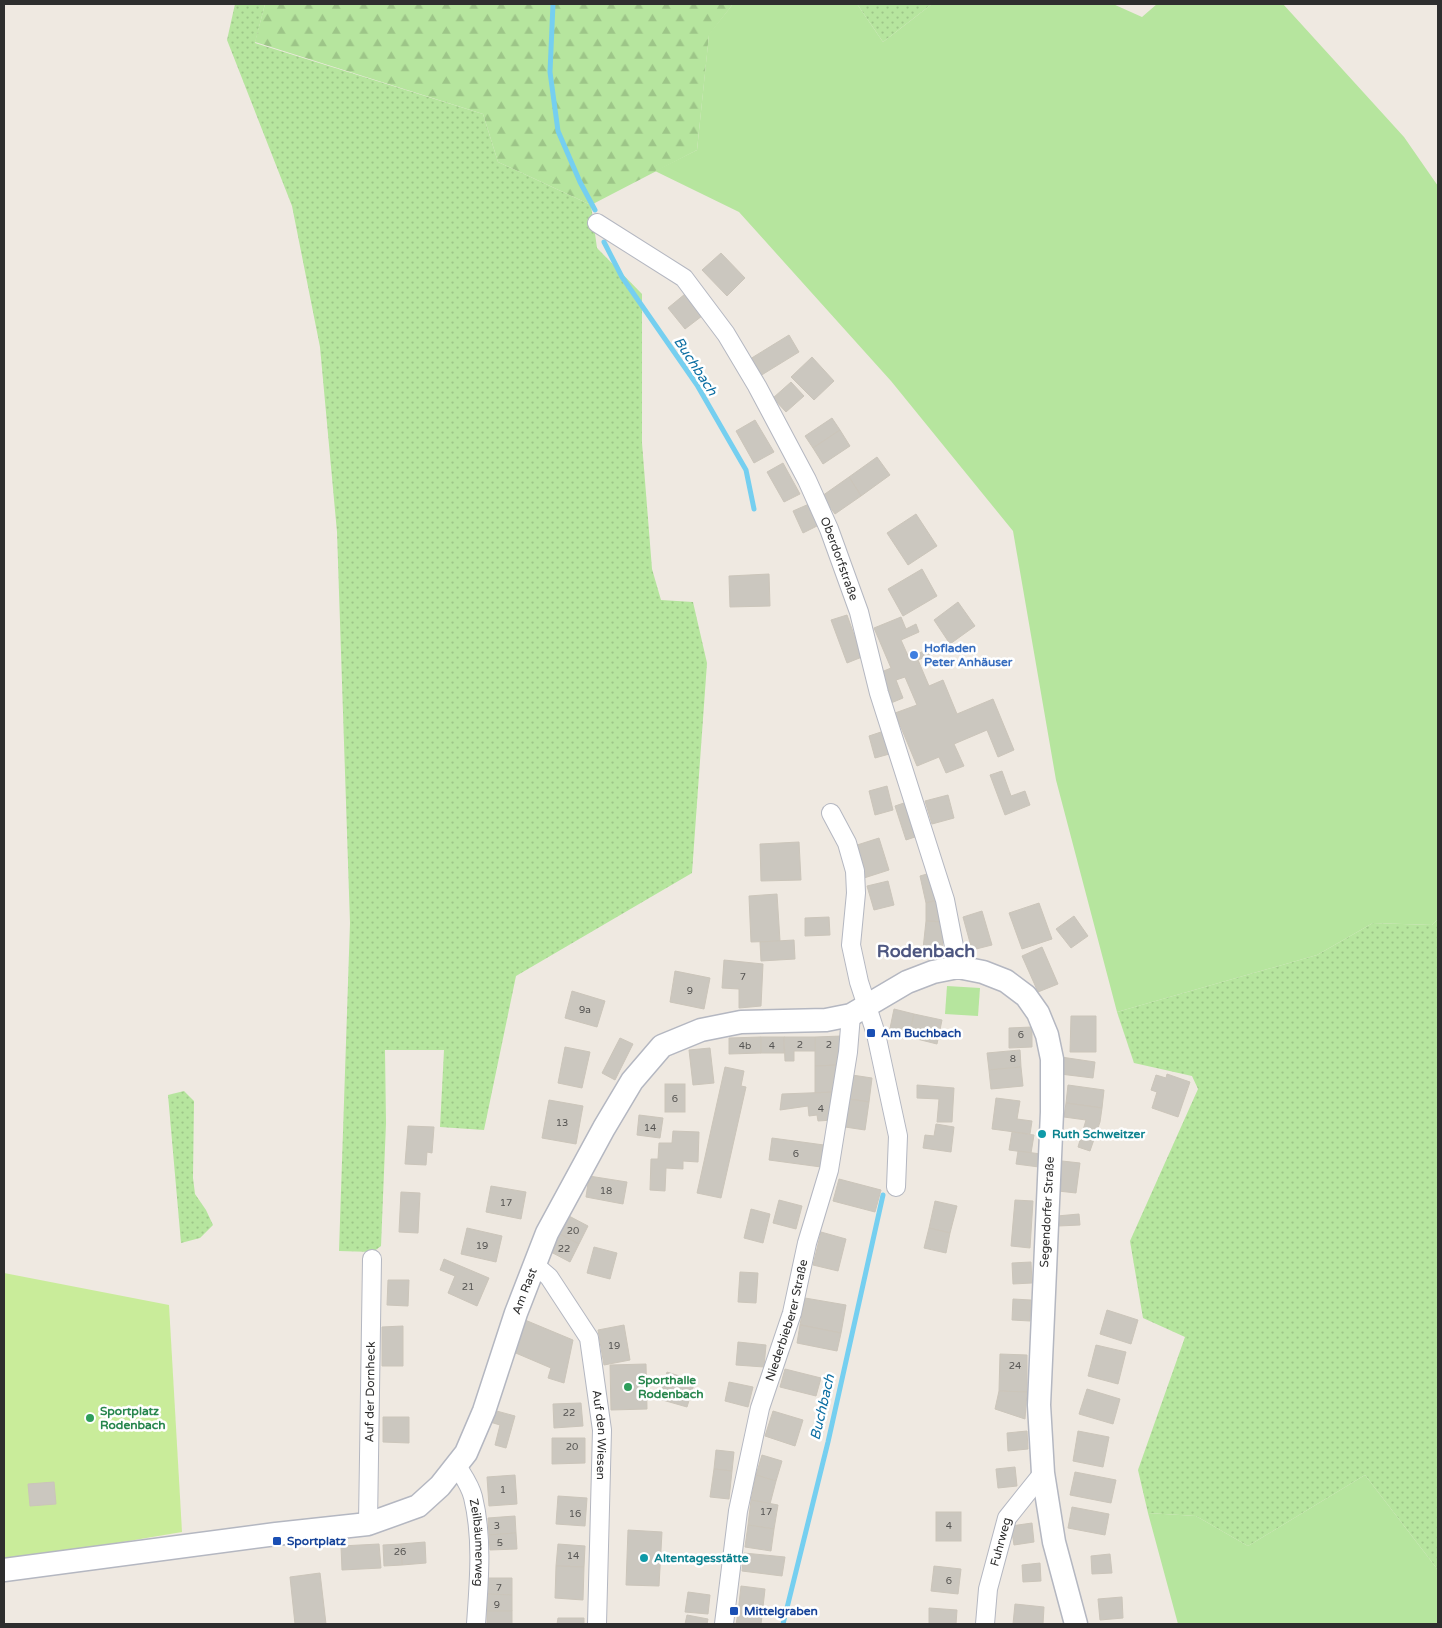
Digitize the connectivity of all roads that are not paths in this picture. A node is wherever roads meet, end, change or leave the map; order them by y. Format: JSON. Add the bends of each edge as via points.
{"nodes":[{"id":1,"x":597,"y":223,"type":"dead end"},
{"id":2,"x":831,"y":813,"type":"dead end"},
{"id":3,"x":958,"y":967,"type":"junction"},
{"id":4,"x":860,"y":1011,"type":"junction"},
{"id":5,"x":896,"y":1187,"type":"dead end"},
{"id":6,"x":372,"y":1258,"type":"dead end"},
{"id":7,"x":535,"y":1264,"type":"junction"},
{"id":8,"x":457,"y":1466,"type":"junction"},
{"id":9,"x":1043,"y":1473,"type":"junction"},
{"id":10,"x":368,"y":1524,"type":"junction"},
{"id":11,"x":4,"y":1570,"type":"edge"},
{"id":12,"x":476,"y":1624,"type":"edge"},
{"id":13,"x":597,"y":1624,"type":"edge"},
{"id":14,"x":724,"y":1624,"type":"edge"},
{"id":15,"x":985,"y":1624,"type":"edge"},
{"id":16,"x":1076,"y":1624,"type":"edge"}],
"edges":[{"from":1,"to":3,"type":"street","name":"Oberdorfstraße","via":[[684,278],[726,334],[806,480],[829,529],[859,612],[879,693],[945,900]]},
{"from":2,"to":4,"type":"street","via":[[847,844],[855,871],[852,945]]},
{"from":3,"to":4,"type":"street","name":"Segendorfer Straße","via":[[907,982]]},
{"from":3,"to":9,"type":"street","name":"Segendorfer Straße","via":[[1006,981],[1026,996],[1038,1013],[1052,1059],[1039,1405]]},
{"from":4,"to":5,"type":"street","via":[[878,1043],[898,1136]]},
{"from":4,"to":7,"type":"street","name":"Am Rast","via":[[826,1020],[741,1022],[701,1030],[662,1046],[632,1081],[604,1128],[547,1233]]},
{"from":4,"to":14,"type":"street","name":"Niederbieberer Straße","via":[[848,1052],[829,1170],[807,1243],[792,1313],[760,1408],[738,1511]]},
{"from":6,"to":10,"type":"street","name":"Auf der Dornheck"},
{"from":7,"to":8,"type":"street","name":"Am Rast","via":[[484,1411]]},
{"from":7,"to":13,"type":"street","name":"Auf den Wiesen","via":[[549,1277],[589,1338],[602,1430]]},
{"from":8,"to":10,"type":"street","name":"Am Rast","via":[[418,1506]]},
{"from":8,"to":12,"type":"street","name":"Zeilbäumerweg","via":[[473,1496],[478,1533]]},
{"from":9,"to":15,"type":"street","name":"Fuhrweg","via":[[1007,1518],[988,1589]]},
{"from":9,"to":16,"type":"street","name":"Segendorfer Straße","via":[[1054,1542]]},
{"from":10,"to":11,"type":"street","name":"Am Rast"}]}
